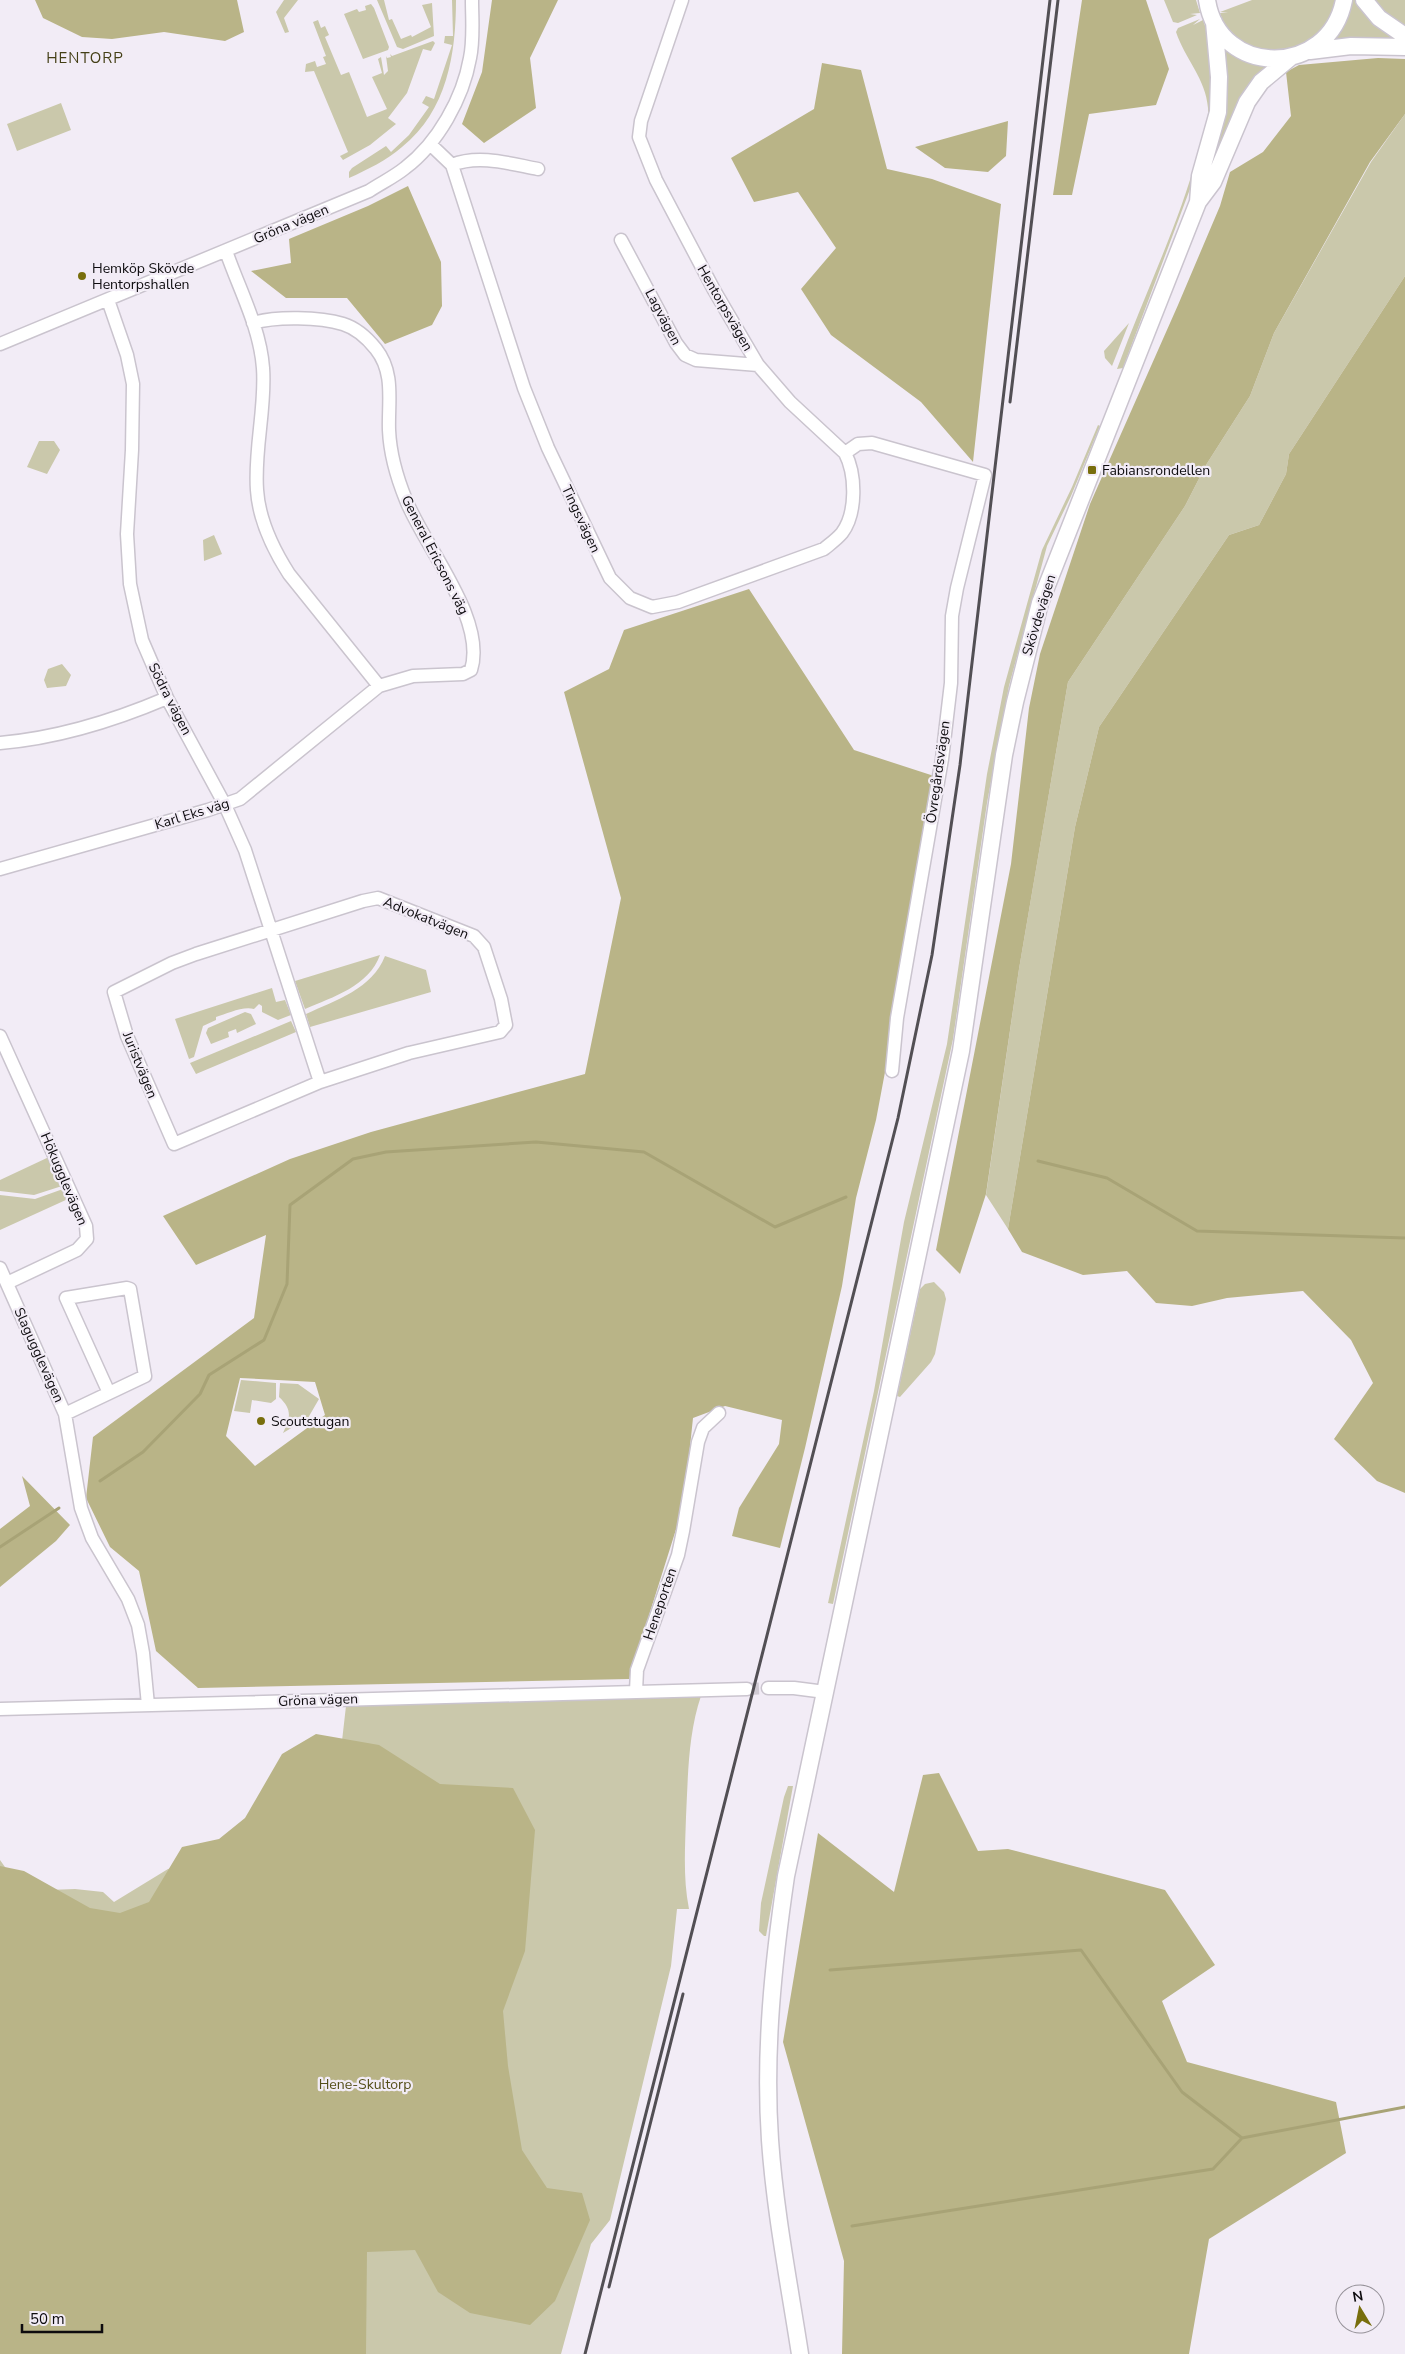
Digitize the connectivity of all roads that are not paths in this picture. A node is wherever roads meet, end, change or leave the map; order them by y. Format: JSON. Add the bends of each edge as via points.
{"nodes":[{"id":1,"x":472,"y":0,"type":"edge"},
{"id":2,"x":682,"y":0,"type":"edge"},
{"id":3,"x":1207,"y":0,"type":"edge"},
{"id":4,"x":1344,"y":0,"type":"edge"},
{"id":5,"x":1364,"y":0,"type":"edge"},
{"id":6,"x":1214,"y":22,"type":"junction"},
{"id":7,"x":1405,"y":36,"type":"edge"},
{"id":8,"x":1405,"y":46,"type":"edge"},
{"id":9,"x":1307,"y":52,"type":"junction"},
{"id":10,"x":1291,"y":58,"type":"junction"},
{"id":11,"x":430,"y":144,"type":"junction"},
{"id":12,"x":452,"y":165,"type":"junction"},
{"id":13,"x":538,"y":170,"type":"dead end"},
{"id":14,"x":1198,"y":202,"type":"junction"},
{"id":15,"x":621,"y":240,"type":"dead end"},
{"id":16,"x":226,"y":251,"type":"junction"},
{"id":17,"x":108,"y":300,"type":"junction"},
{"id":18,"x":253,"y":323,"type":"junction"},
{"id":19,"x":0,"y":344,"type":"edge"},
{"id":20,"x":758,"y":365,"type":"junction"},
{"id":21,"x":845,"y":453,"type":"junction"},
{"id":22,"x":379,"y":686,"type":"junction"},
{"id":23,"x":167,"y":698,"type":"junction"},
{"id":24,"x":0,"y":743,"type":"edge"},
{"id":25,"x":225,"y":805,"type":"junction"},
{"id":26,"x":0,"y":869,"type":"edge"},
{"id":27,"x":271,"y":931,"type":"junction"},
{"id":28,"x":0,"y":1036,"type":"edge"},
{"id":29,"x":892,"y":1071,"type":"dead end"},
{"id":30,"x":320,"y":1082,"type":"junction"},
{"id":31,"x":0,"y":1268,"type":"edge"},
{"id":32,"x":7,"y":1283,"type":"junction"},
{"id":33,"x":109,"y":1393,"type":"junction"},
{"id":34,"x":718,"y":1413,"type":"dead end"},
{"id":35,"x":65,"y":1414,"type":"junction"},
{"id":36,"x":768,"y":1688,"type":"tunnel mouth"},
{"id":37,"x":747,"y":1689,"type":"tunnel mouth"},
{"id":38,"x":636,"y":1691,"type":"junction"},
{"id":39,"x":825,"y":1692,"type":"junction"},
{"id":40,"x":148,"y":1705,"type":"junction"},
{"id":41,"x":0,"y":1709,"type":"edge"},
{"id":42,"x":800,"y":2354,"type":"edge"}],
"edges":[{"from":1,"to":11,"type":"street","name":"Gröna vägen","via":[[470,57],[447,119]]},
{"from":2,"to":20,"type":"street","name":"Hentorpsvägen","via":[[641,121],[639,137],[656,180]]},
{"from":3,"to":6,"type":"main road"},
{"from":4,"to":9,"type":"main road","via":[[1332,30]]},
{"from":5,"to":7,"type":"main road","via":[[1379,18]]},
{"from":6,"to":10,"type":"main road","via":[[1226,38],[1242,50],[1271,59]]},
{"from":6,"to":14,"type":"main road","via":[[1220,78],[1218,112],[1200,176]]},
{"from":8,"to":9,"type":"main road","via":[[1351,46]]},
{"from":9,"to":10,"type":"main road"},
{"from":10,"to":14,"type":"main road","via":[[1262,82],[1247,102],[1214,182]]},
{"from":11,"to":12,"type":"street","name":"Tingsvägen"},
{"from":11,"to":16,"type":"street","name":"Gröna vägen","via":[[406,168],[369,191]]},
{"from":12,"to":13,"type":"street","via":[[465,160],[506,163]]},
{"from":12,"to":21,"type":"street","name":"Tingsvägen","via":[[524,388],[548,448],[610,578],[630,598],[652,607],[678,602],[824,549],[843,532],[853,504],[853,480]]},
{"from":14,"to":39,"type":"main road","name":"Skövdevägen","via":[[1040,603],[1004,755],[961,1051]]},
{"from":15,"to":20,"type":"street","name":"Lagvägen","via":[[685,355],[696,360]]},
{"from":16,"to":17,"type":"street","name":"Gröna vägen"},
{"from":16,"to":18,"type":"street"},
{"from":17,"to":19,"type":"street","name":"Gröna vägen"},
{"from":17,"to":23,"type":"street","name":"Södra vägen","via":[[127,355],[133,384],[127,534],[130,584],[142,640]]},
{"from":18,"to":22,"type":"street","via":[[260,348],[264,388],[257,491],[268,536],[289,574]]},
{"from":18,"to":22,"type":"street","name":"General Ericsons väg","via":[[266,319],[344,324],[361,334],[377,350],[386,367],[391,391],[389,430],[397,474],[406,501],[467,618],[474,660],[471,670],[463,674],[414,676]]},
{"from":20,"to":21,"type":"street","name":"Hentorpsvägen","via":[[790,402]]},
{"from":21,"to":29,"type":"street","name":"Övregårdsvägen","via":[[858,444],[872,444],[985,474],[952,616],[951,683],[942,759],[897,1018]]},
{"from":22,"to":25,"type":"street","name":"Karl Eks väg","via":[[240,798]]},
{"from":23,"to":24,"type":"street","via":[[88,728]]},
{"from":23,"to":25,"type":"street","name":"Södra vägen"},
{"from":25,"to":26,"type":"street","name":"Karl Eks väg"},
{"from":25,"to":27,"type":"street","name":"Södra vägen","via":[[245,850]]},
{"from":27,"to":30,"type":"street","name":"Södra vägen"},
{"from":27,"to":30,"type":"street","name":"Juristvägen","via":[[172,963],[114,992],[127,1036],[174,1144]]},
{"from":27,"to":30,"type":"street","name":"Advokatvägen","via":[[378,898],[474,936],[484,947],[505,1018],[506,1025],[500,1032],[409,1053]]},
{"from":28,"to":32,"type":"street","name":"Hökugglevägen","via":[[86,1226],[87,1239],[77,1250]]},
{"from":31,"to":32,"type":"street","name":"Slagugglevägen"},
{"from":32,"to":35,"type":"street","name":"Slagugglevägen"},
{"from":33,"to":33,"type":"street","name":"Slagugglevägen","via":[[145,1376],[130,1289],[127,1288],[66,1298]]},
{"from":33,"to":35,"type":"street","name":"Slagugglevägen"},
{"from":34,"to":38,"type":"street","name":"Heneporten","via":[[703,1428],[698,1442],[684,1531],[637,1670]]},
{"from":35,"to":40,"type":"street","name":"Slagugglevägen","via":[[81,1508],[92,1538],[128,1599],[138,1625]]},
{"from":36,"to":39,"type":"street"},
{"from":37,"to":38,"type":"street"},
{"from":38,"to":40,"type":"street","name":"Gröna vägen"},
{"from":39,"to":42,"type":"main road","name":"Skövdevägen","via":[[786,1876],[774,1952],[768,2050],[770,2140],[776,2198]]},
{"from":40,"to":41,"type":"street","name":"Gröna vägen"}]}
